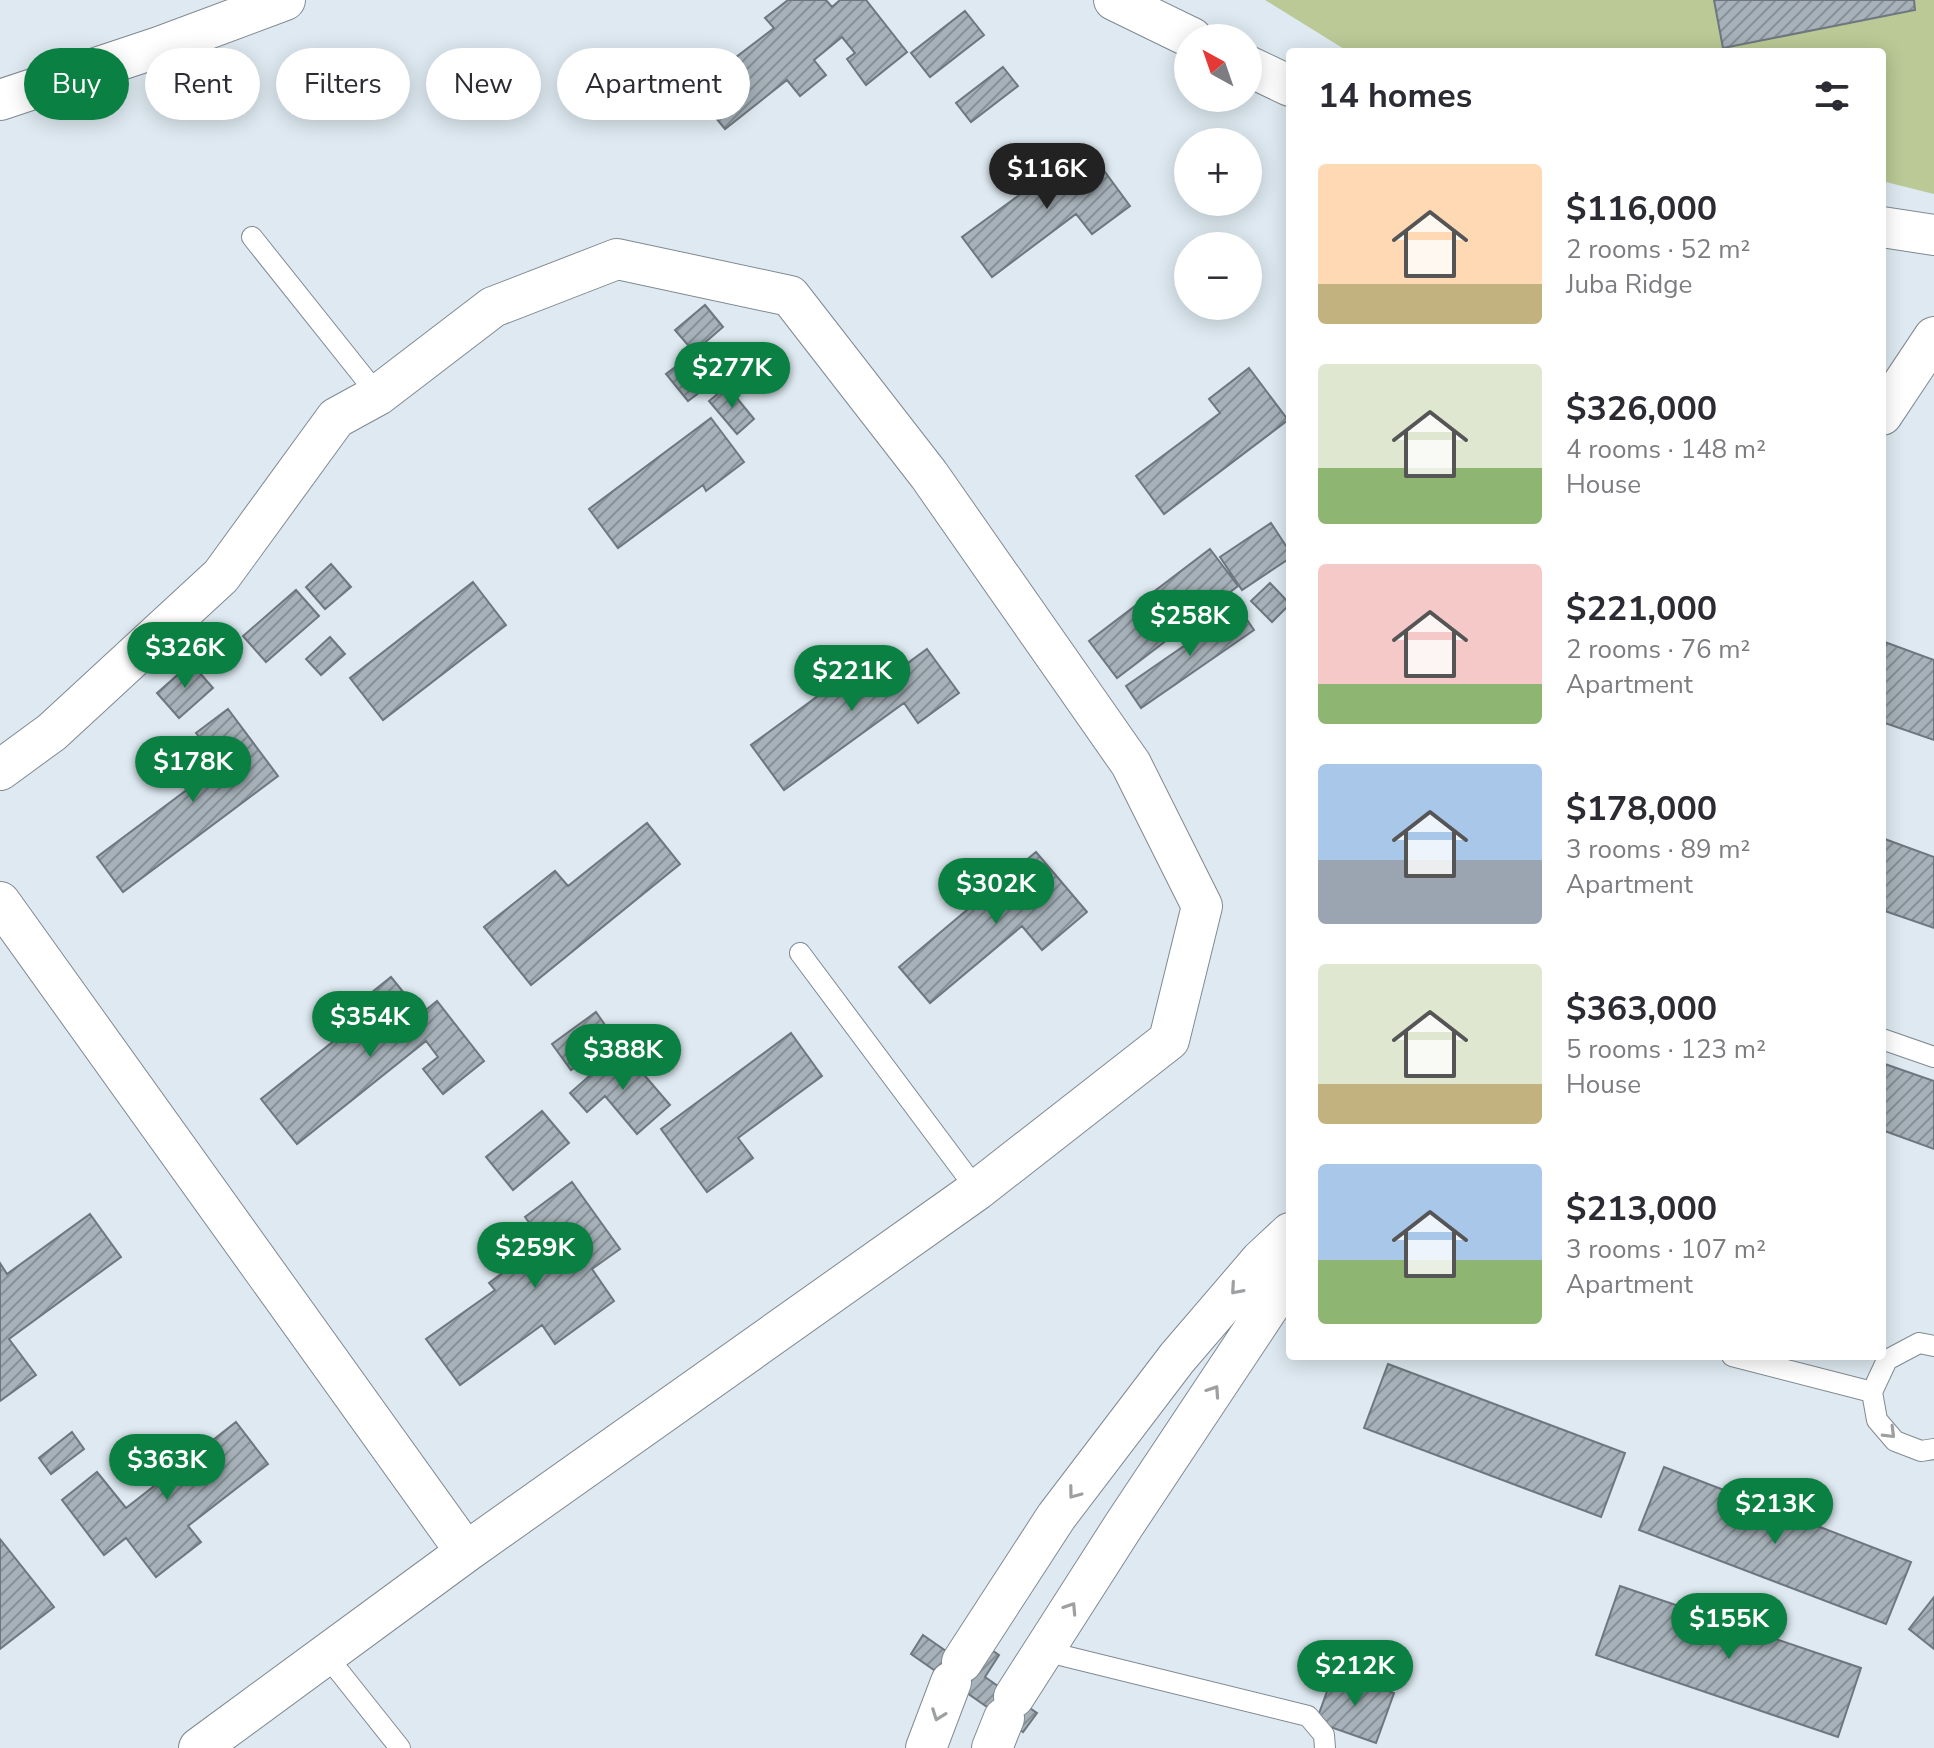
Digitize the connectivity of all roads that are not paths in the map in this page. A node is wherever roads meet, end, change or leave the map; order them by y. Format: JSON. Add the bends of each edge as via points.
{"nodes":[{"id":1,"x":285,"y":0,"type":"edge"},
{"id":2,"x":1114,"y":0,"type":"edge"},
{"id":3,"x":1174,"y":29,"type":"edge"},
{"id":4,"x":1262,"y":73,"type":"edge"},
{"id":5,"x":1286,"y":84,"type":"edge"},
{"id":6,"x":0,"y":100,"type":"edge"},
{"id":7,"x":1886,"y":228,"type":"edge"},
{"id":8,"x":1934,"y":235,"type":"edge"},
{"id":9,"x":252,"y":237,"type":"dead end"},
{"id":10,"x":1934,"y":337,"type":"edge"},
{"id":11,"x":378,"y":395,"type":"junction"},
{"id":12,"x":1886,"y":409,"type":"edge"},
{"id":13,"x":0,"y":770,"type":"edge"},
{"id":14,"x":0,"y":902,"type":"edge"},
{"id":15,"x":800,"y":953,"type":"dead end"},
{"id":16,"x":1886,"y":1040,"type":"edge"},
{"id":17,"x":1934,"y":1057,"type":"edge"},
{"id":18,"x":977,"y":1190,"type":"junction"},
{"id":19,"x":1286,"y":1237,"type":"edge"},
{"id":20,"x":1286,"y":1281,"type":"edge"},
{"id":21,"x":1934,"y":1346,"type":"edge"},
{"id":22,"x":1748,"y":1360,"type":"edge"},
{"id":23,"x":1872,"y":1392,"type":"junction"},
{"id":24,"x":1934,"y":1449,"type":"edge"},
{"id":25,"x":466,"y":1552,"type":"junction"},
{"id":26,"x":1044,"y":1651,"type":"junction"},
{"id":27,"x":326,"y":1655,"type":"junction"},
{"id":28,"x":1003,"y":1721,"type":"edge"},
{"id":29,"x":199,"y":1748,"type":"edge"},
{"id":30,"x":400,"y":1748,"type":"edge"},
{"id":31,"x":926,"y":1748,"type":"edge"},
{"id":32,"x":1325,"y":1748,"type":"edge"}],
"edges":[{"from":1,"to":6,"type":"street"},
{"from":2,"to":3,"type":"street"},
{"from":4,"to":5,"type":"street"},
{"from":7,"to":8,"type":"street"},
{"from":9,"to":11,"type":"lane"},
{"from":10,"to":12,"type":"street"},
{"from":11,"to":13,"type":"street","via":[[336,418],[221,576],[52,732]]},
{"from":11,"to":18,"type":"street","via":[[493,307],[617,259],[790,296],[929,475],[1131,764],[1202,906],[1169,1040]]},
{"from":14,"to":25,"type":"street"},
{"from":15,"to":18,"type":"lane"},
{"from":16,"to":17,"type":"lane"},
{"from":18,"to":25,"type":"street"},
{"from":19,"to":31,"type":"street","one_way":true,"via":[[1158,1382],[1056,1517],[957,1672]]},
{"from":26,"to":20,"type":"street","one_way":true},
{"from":21,"to":23,"type":"lane","via":[[1919,1343],[1887,1360]]},
{"from":22,"to":23,"type":"lane"},
{"from":23,"to":24,"type":"lane","one_way":true,"via":[[1877,1420],[1895,1441],[1921,1451]]},
{"from":25,"to":27,"type":"street"},
{"from":26,"to":28,"type":"street"},
{"from":26,"to":32,"type":"lane","via":[[1308,1716],[1324,1735]]},
{"from":27,"to":29,"type":"street"},
{"from":27,"to":30,"type":"lane"}]}
